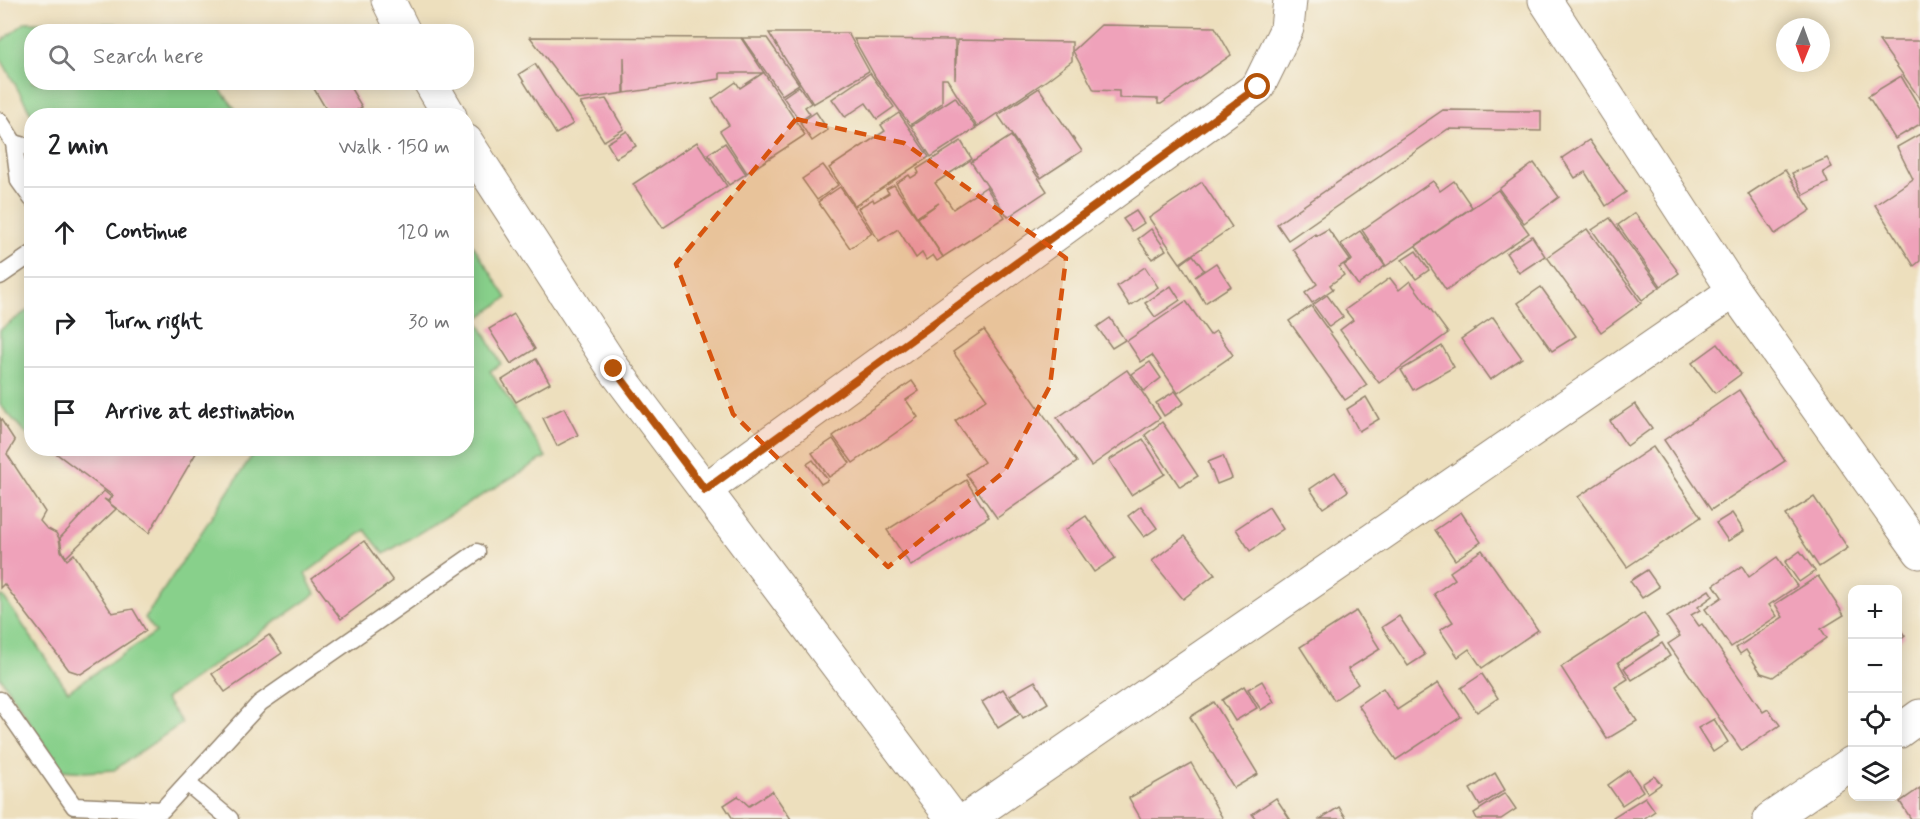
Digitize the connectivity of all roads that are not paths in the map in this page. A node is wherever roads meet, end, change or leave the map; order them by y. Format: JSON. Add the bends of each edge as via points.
{"nodes":[{"id":1,"x":388,"y":0,"type":"edge"},
{"id":2,"x":1290,"y":0,"type":"edge"},
{"id":3,"x":1545,"y":0,"type":"edge"},
{"id":4,"x":400,"y":24,"type":"edge"},
{"id":5,"x":435,"y":90,"type":"edge"},
{"id":6,"x":445,"y":108,"type":"edge"},
{"id":7,"x":0,"y":122,"type":"edge"},
{"id":8,"x":14,"y":143,"type":"junction"},
{"id":9,"x":24,"y":146,"type":"edge"},
{"id":10,"x":474,"y":153,"type":"edge"},
{"id":11,"x":24,"y":188,"type":"edge"},
{"id":12,"x":24,"y":260,"type":"edge"},
{"id":13,"x":0,"y":276,"type":"edge"},
{"id":14,"x":1734,"y":291,"type":"junction"},
{"id":15,"x":705,"y":490,"type":"junction"},
{"id":16,"x":477,"y":552,"type":"dead end"},
{"id":17,"x":1920,"y":552,"type":"edge"},
{"id":18,"x":0,"y":700,"type":"edge"},
{"id":19,"x":1920,"y":716,"type":"edge"},
{"id":20,"x":1902,"y":729,"type":"edge"},
{"id":21,"x":1848,"y":766,"type":"edge"},
{"id":22,"x":187,"y":783,"type":"junction"},
{"id":23,"x":230,"y":819,"type":"edge"},
{"id":24,"x":953,"y":819,"type":"edge"},
{"id":25,"x":967,"y":819,"type":"edge"},
{"id":26,"x":1770,"y":819,"type":"edge"}],
"edges":[{"from":1,"to":4,"type":"street"},
{"from":2,"to":15,"type":"street","via":[[1287,28],[1258,87]]},
{"from":3,"to":14,"type":"street"},
{"from":5,"to":6,"type":"street"},
{"from":7,"to":8,"type":"lane"},
{"from":8,"to":9,"type":"lane"},
{"from":8,"to":11,"type":"lane","via":[[19,181]]},
{"from":10,"to":15,"type":"street","via":[[614,369]]},
{"from":12,"to":13,"type":"lane"},
{"from":14,"to":17,"type":"street"},
{"from":14,"to":25,"type":"street"},
{"from":15,"to":24,"type":"street"},
{"from":16,"to":22,"type":"lane","via":[[260,703]]},
{"from":18,"to":22,"type":"lane","via":[[74,806],[162,810]]},
{"from":19,"to":20,"type":"street"},
{"from":21,"to":26,"type":"street"},
{"from":22,"to":23,"type":"lane"}]}
